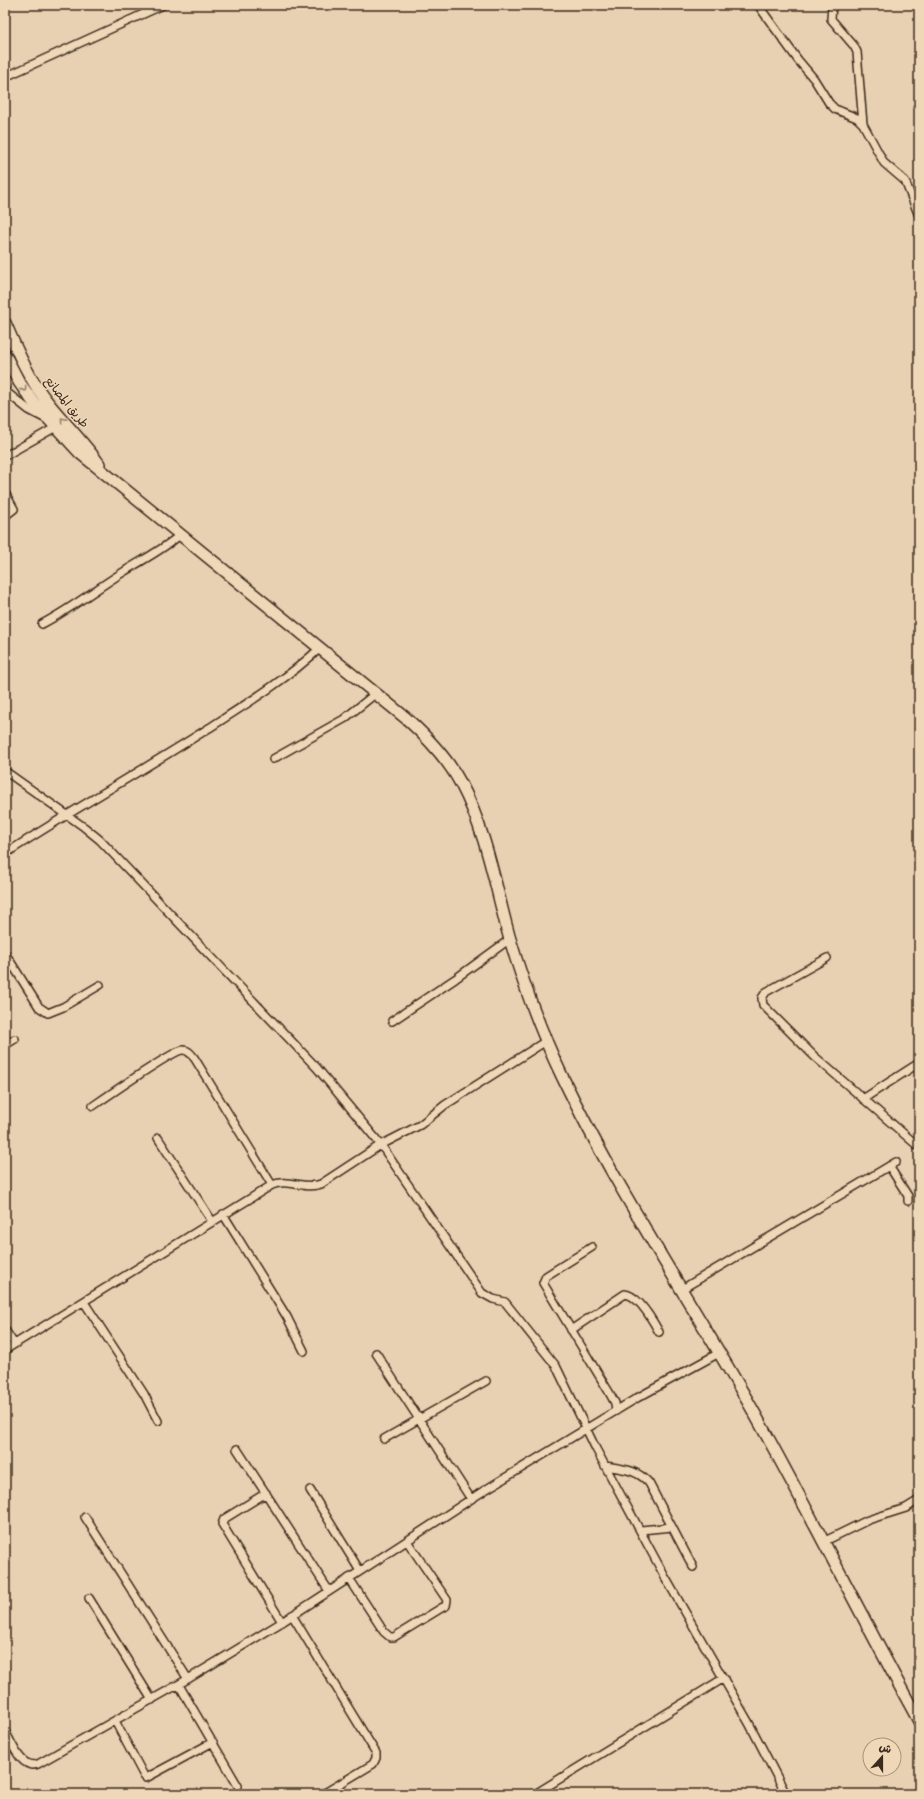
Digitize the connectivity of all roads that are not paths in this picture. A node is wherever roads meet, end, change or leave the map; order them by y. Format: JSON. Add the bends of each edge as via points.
{"nodes":[{"id":1,"x":163,"y":5,"type":"edge"},
{"id":2,"x":758,"y":5,"type":"edge"},
{"id":3,"x":832,"y":5,"type":"edge"},
{"id":4,"x":5,"y":77,"type":"edge"},
{"id":5,"x":863,"y":124,"type":"junction"},
{"id":6,"x":919,"y":216,"type":"edge"},
{"id":7,"x":5,"y":323,"type":"edge"},
{"id":8,"x":5,"y":355,"type":"edge"},
{"id":9,"x":5,"y":391,"type":"edge"},
{"id":10,"x":52,"y":423,"type":"junction"},
{"id":11,"x":5,"y":456,"type":"edge"},
{"id":12,"x":105,"y":473,"type":"junction"},
{"id":13,"x":5,"y":493,"type":"edge"},
{"id":14,"x":5,"y":516,"type":"edge"},
{"id":15,"x":181,"y":534,"type":"junction"},
{"id":16,"x":42,"y":624,"type":"dead end"},
{"id":17,"x":320,"y":648,"type":"junction"},
{"id":18,"x":375,"y":694,"type":"junction"},
{"id":19,"x":273,"y":759,"type":"dead end"},
{"id":20,"x":5,"y":772,"type":"edge"},
{"id":21,"x":65,"y":815,"type":"junction"},
{"id":22,"x":5,"y":854,"type":"edge"},
{"id":23,"x":510,"y":939,"type":"junction"},
{"id":24,"x":5,"y":953,"type":"edge"},
{"id":25,"x":827,"y":958,"type":"dead end"},
{"id":26,"x":100,"y":985,"type":"dead end"},
{"id":27,"x":392,"y":1021,"type":"dead end"},
{"id":28,"x":15,"y":1039,"type":"dead end"},
{"id":29,"x":546,"y":1041,"type":"junction"},
{"id":30,"x":5,"y":1045,"type":"edge"},
{"id":31,"x":919,"y":1063,"type":"edge"},
{"id":32,"x":863,"y":1099,"type":"junction"},
{"id":33,"x":93,"y":1106,"type":"dead end"},
{"id":34,"x":158,"y":1138,"type":"dead end"},
{"id":35,"x":381,"y":1145,"type":"junction"},
{"id":36,"x":919,"y":1147,"type":"edge"},
{"id":37,"x":272,"y":1185,"type":"junction"},
{"id":38,"x":908,"y":1201,"type":"dead end"},
{"id":39,"x":223,"y":1214,"type":"junction"},
{"id":40,"x":212,"y":1221,"type":"junction"},
{"id":41,"x":592,"y":1247,"type":"dead end"},
{"id":42,"x":682,"y":1289,"type":"junction"},
{"id":43,"x":84,"y":1302,"type":"junction"},
{"id":44,"x":5,"y":1330,"type":"edge"},
{"id":45,"x":571,"y":1330,"type":"junction"},
{"id":46,"x":659,"y":1332,"type":"dead end"},
{"id":47,"x":14,"y":1344,"type":"junction"},
{"id":48,"x":5,"y":1350,"type":"edge"},
{"id":49,"x":304,"y":1351,"type":"dead end"},
{"id":50,"x":376,"y":1353,"type":"dead end"},
{"id":51,"x":719,"y":1353,"type":"junction"},
{"id":52,"x":486,"y":1381,"type":"dead end"},
{"id":53,"x":616,"y":1411,"type":"junction"},
{"id":54,"x":418,"y":1418,"type":"junction"},
{"id":55,"x":158,"y":1421,"type":"dead end"},
{"id":56,"x":586,"y":1429,"type":"junction"},
{"id":57,"x":384,"y":1439,"type":"dead end"},
{"id":58,"x":237,"y":1449,"type":"dead end"},
{"id":59,"x":605,"y":1466,"type":"junction"},
{"id":60,"x":310,"y":1490,"type":"dead end"},
{"id":61,"x":266,"y":1493,"type":"junction"},
{"id":62,"x":471,"y":1499,"type":"junction"},
{"id":63,"x":919,"y":1500,"type":"edge"},
{"id":64,"x":85,"y":1517,"type":"dead end"},
{"id":65,"x":672,"y":1527,"type":"junction"},
{"id":66,"x":641,"y":1530,"type":"junction"},
{"id":67,"x":407,"y":1541,"type":"junction"},
{"id":68,"x":823,"y":1542,"type":"junction"},
{"id":69,"x":693,"y":1567,"type":"dead end"},
{"id":70,"x":360,"y":1570,"type":"junction"},
{"id":71,"x":349,"y":1578,"type":"junction"},
{"id":72,"x":329,"y":1591,"type":"junction"},
{"id":73,"x":89,"y":1598,"type":"dead end"},
{"id":74,"x":292,"y":1615,"type":"junction"},
{"id":75,"x":282,"y":1622,"type":"junction"},
{"id":76,"x":724,"y":1678,"type":"junction"},
{"id":77,"x":188,"y":1679,"type":"junction"},
{"id":78,"x":178,"y":1685,"type":"junction"},
{"id":79,"x":152,"y":1700,"type":"junction"},
{"id":80,"x":115,"y":1721,"type":"junction"},
{"id":81,"x":919,"y":1721,"type":"edge"},
{"id":82,"x":5,"y":1731,"type":"edge"},
{"id":83,"x":213,"y":1742,"type":"junction"},
{"id":84,"x":238,"y":1786,"type":"dead end"},
{"id":85,"x":323,"y":1794,"type":"edge"},
{"id":86,"x":536,"y":1794,"type":"edge"},
{"id":87,"x":786,"y":1794,"type":"edge"}],
"edges":[{"from":1,"to":4,"type":"street"},
{"from":2,"to":5,"type":"street","via":[[829,103]]},
{"from":3,"to":5,"type":"street","via":[[831,19],[857,52]]},
{"from":5,"to":6,"type":"street","via":[[884,162],[906,181]]},
{"from":12,"to":7,"type":"main road","name":"طريق المصانع","one_way":true,"via":[[87,446],[48,403],[34,382]]},
{"from":8,"to":10,"type":"main road","one_way":true,"via":[[20,382]]},
{"from":9,"to":10,"type":"street","via":[[29,410]]},
{"from":10,"to":11,"type":"street"},
{"from":10,"to":12,"type":"main road","via":[[80,453]]},
{"from":12,"to":15,"type":"main road"},
{"from":13,"to":14,"type":"street","via":[[14,509]]},
{"from":15,"to":16,"type":"street","via":[[165,548],[125,570]]},
{"from":15,"to":17,"type":"main road"},
{"from":17,"to":18,"type":"main road"},
{"from":17,"to":21,"type":"street","via":[[292,673],[236,710]]},
{"from":18,"to":19,"type":"street","via":[[344,719]]},
{"from":18,"to":23,"type":"main road","via":[[428,739],[443,755],[461,784],[487,850]]},
{"from":20,"to":21,"type":"street"},
{"from":21,"to":22,"type":"street"},
{"from":21,"to":35,"type":"street","via":[[100,840],[214,958],[317,1068]]},
{"from":23,"to":27,"type":"street"},
{"from":23,"to":29,"type":"main road"},
{"from":24,"to":26,"type":"street","via":[[39,1007],[48,1013]]},
{"from":25,"to":32,"type":"street","via":[[769,990],[763,996],[762,1003],[814,1056]]},
{"from":28,"to":30,"type":"street"},
{"from":29,"to":35,"type":"street","via":[[445,1105],[420,1126]]},
{"from":29,"to":42,"type":"main road","via":[[582,1115]]},
{"from":31,"to":32,"type":"street"},
{"from":32,"to":36,"type":"street"},
{"from":33,"to":37,"type":"street","via":[[167,1058],[186,1050],[195,1059]]},
{"from":34,"to":40,"type":"street"},
{"from":35,"to":37,"type":"street","via":[[318,1185]]},
{"from":35,"to":56,"type":"street","via":[[482,1293],[493,1300],[505,1302],[553,1361],[566,1383]]},
{"from":37,"to":39,"type":"street"},
{"from":38,"to":42,"type":"street","via":[[893,1164]]},
{"from":39,"to":40,"type":"street"},
{"from":39,"to":49,"type":"street","via":[[287,1317]]},
{"from":40,"to":43,"type":"street"},
{"from":41,"to":45,"type":"street","via":[[546,1276],[544,1280],[544,1285]]},
{"from":42,"to":51,"type":"main road"},
{"from":43,"to":47,"type":"street"},
{"from":43,"to":55,"type":"street","via":[[144,1394]]},
{"from":44,"to":47,"type":"street"},
{"from":45,"to":46,"type":"street","via":[[625,1294],[632,1296],[640,1304]]},
{"from":45,"to":53,"type":"street","via":[[613,1398]]},
{"from":47,"to":48,"type":"street"},
{"from":50,"to":54,"type":"street"},
{"from":51,"to":53,"type":"street"},
{"from":51,"to":68,"type":"main road"},
{"from":52,"to":54,"type":"street"},
{"from":53,"to":56,"type":"street"},
{"from":54,"to":57,"type":"street"},
{"from":54,"to":62,"type":"street"},
{"from":56,"to":59,"type":"street"},
{"from":56,"to":62,"type":"street"},
{"from":58,"to":61,"type":"street"},
{"from":59,"to":65,"type":"street","via":[[629,1470],[642,1476]]},
{"from":59,"to":66,"type":"street"},
{"from":60,"to":70,"type":"street"},
{"from":61,"to":72,"type":"street"},
{"from":61,"to":75,"type":"street","via":[[224,1519],[222,1524]]},
{"from":62,"to":67,"type":"street"},
{"from":63,"to":68,"type":"street","via":[[906,1508],[868,1520]]},
{"from":64,"to":77,"type":"street"},
{"from":65,"to":66,"type":"street"},
{"from":65,"to":69,"type":"street"},
{"from":66,"to":76,"type":"street","via":[[665,1577]]},
{"from":67,"to":70,"type":"street"},
{"from":67,"to":71,"type":"street","via":[[447,1600],[446,1606],[390,1638]]},
{"from":68,"to":81,"type":"main road"},
{"from":70,"to":71,"type":"street"},
{"from":71,"to":72,"type":"street"},
{"from":72,"to":74,"type":"street"},
{"from":73,"to":79,"type":"street"},
{"from":74,"to":75,"type":"street"},
{"from":74,"to":85,"type":"street","via":[[376,1755],[373,1764]]},
{"from":75,"to":77,"type":"street"},
{"from":76,"to":86,"type":"street"},
{"from":76,"to":87,"type":"street"},
{"from":77,"to":78,"type":"street"},
{"from":78,"to":79,"type":"street"},
{"from":78,"to":83,"type":"street"},
{"from":79,"to":80,"type":"street"},
{"from":80,"to":82,"type":"street","via":[[33,1765],[24,1762]]},
{"from":80,"to":83,"type":"street","via":[[146,1778]]},
{"from":83,"to":84,"type":"street"}]}
